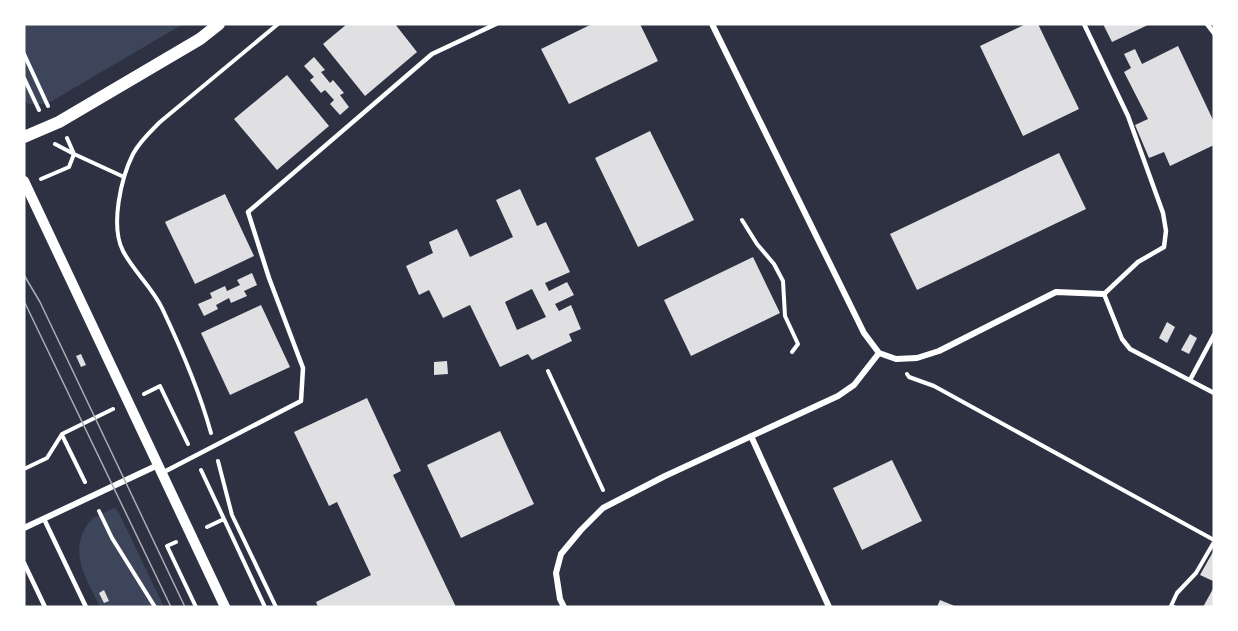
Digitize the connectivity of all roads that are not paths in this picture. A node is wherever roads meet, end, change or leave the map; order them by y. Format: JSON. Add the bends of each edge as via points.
{"nodes":[{"id":1,"x":219,"y":24,"type":"edge"},
{"id":2,"x":496,"y":24,"type":"edge"},
{"id":3,"x":712,"y":24,"type":"edge"},
{"id":4,"x":1084,"y":24,"type":"edge"},
{"id":5,"x":1207,"y":24,"type":"edge"},
{"id":6,"x":1214,"y":33,"type":"edge"},
{"id":7,"x":24,"y":137,"type":"edge"},
{"id":8,"x":24,"y":181,"type":"edge"},
{"id":9,"x":1104,"y":294,"type":"junction"},
{"id":10,"x":1214,"y":335,"type":"edge"},
{"id":11,"x":879,"y":353,"type":"junction"},
{"id":12,"x":1190,"y":380,"type":"junction"},
{"id":13,"x":1214,"y":393,"type":"edge"},
{"id":14,"x":751,"y":436,"type":"junction"},
{"id":15,"x":160,"y":469,"type":"junction"},
{"id":16,"x":44,"y":519,"type":"junction"},
{"id":17,"x":24,"y":528,"type":"edge"},
{"id":18,"x":24,"y":563,"type":"edge"},
{"id":19,"x":45,"y":607,"type":"edge"},
{"id":20,"x":86,"y":607,"type":"edge"},
{"id":21,"x":225,"y":607,"type":"edge"},
{"id":22,"x":564,"y":607,"type":"edge"},
{"id":23,"x":829,"y":607,"type":"edge"}],
"edges":[{"from":1,"to":7,"type":"main road","via":[[59,122]]},
{"from":2,"to":15,"type":"lane","via":[[432,54],[248,212],[268,278],[303,368],[301,401]]},
{"from":3,"to":11,"type":"street","via":[[864,333]]},
{"from":4,"to":9,"type":"lane","via":[[1128,116],[1167,231],[1164,247],[1138,261]]},
{"from":5,"to":6,"type":"lane"},
{"from":8,"to":15,"type":"street"},
{"from":9,"to":11,"type":"street","via":[[1056,292],[939,351],[917,358],[896,359]]},
{"from":9,"to":12,"type":"lane","via":[[1130,349]]},
{"from":10,"to":12,"type":"lane"},
{"from":11,"to":14,"type":"street","via":[[854,385],[838,396]]},
{"from":12,"to":13,"type":"lane"},
{"from":14,"to":22,"type":"street","via":[[603,508],[561,554],[556,573]]},
{"from":14,"to":23,"type":"street"},
{"from":15,"to":16,"type":"street"},
{"from":15,"to":21,"type":"street"},
{"from":16,"to":17,"type":"street"},
{"from":16,"to":20,"type":"lane"},
{"from":18,"to":19,"type":"lane"}]}
